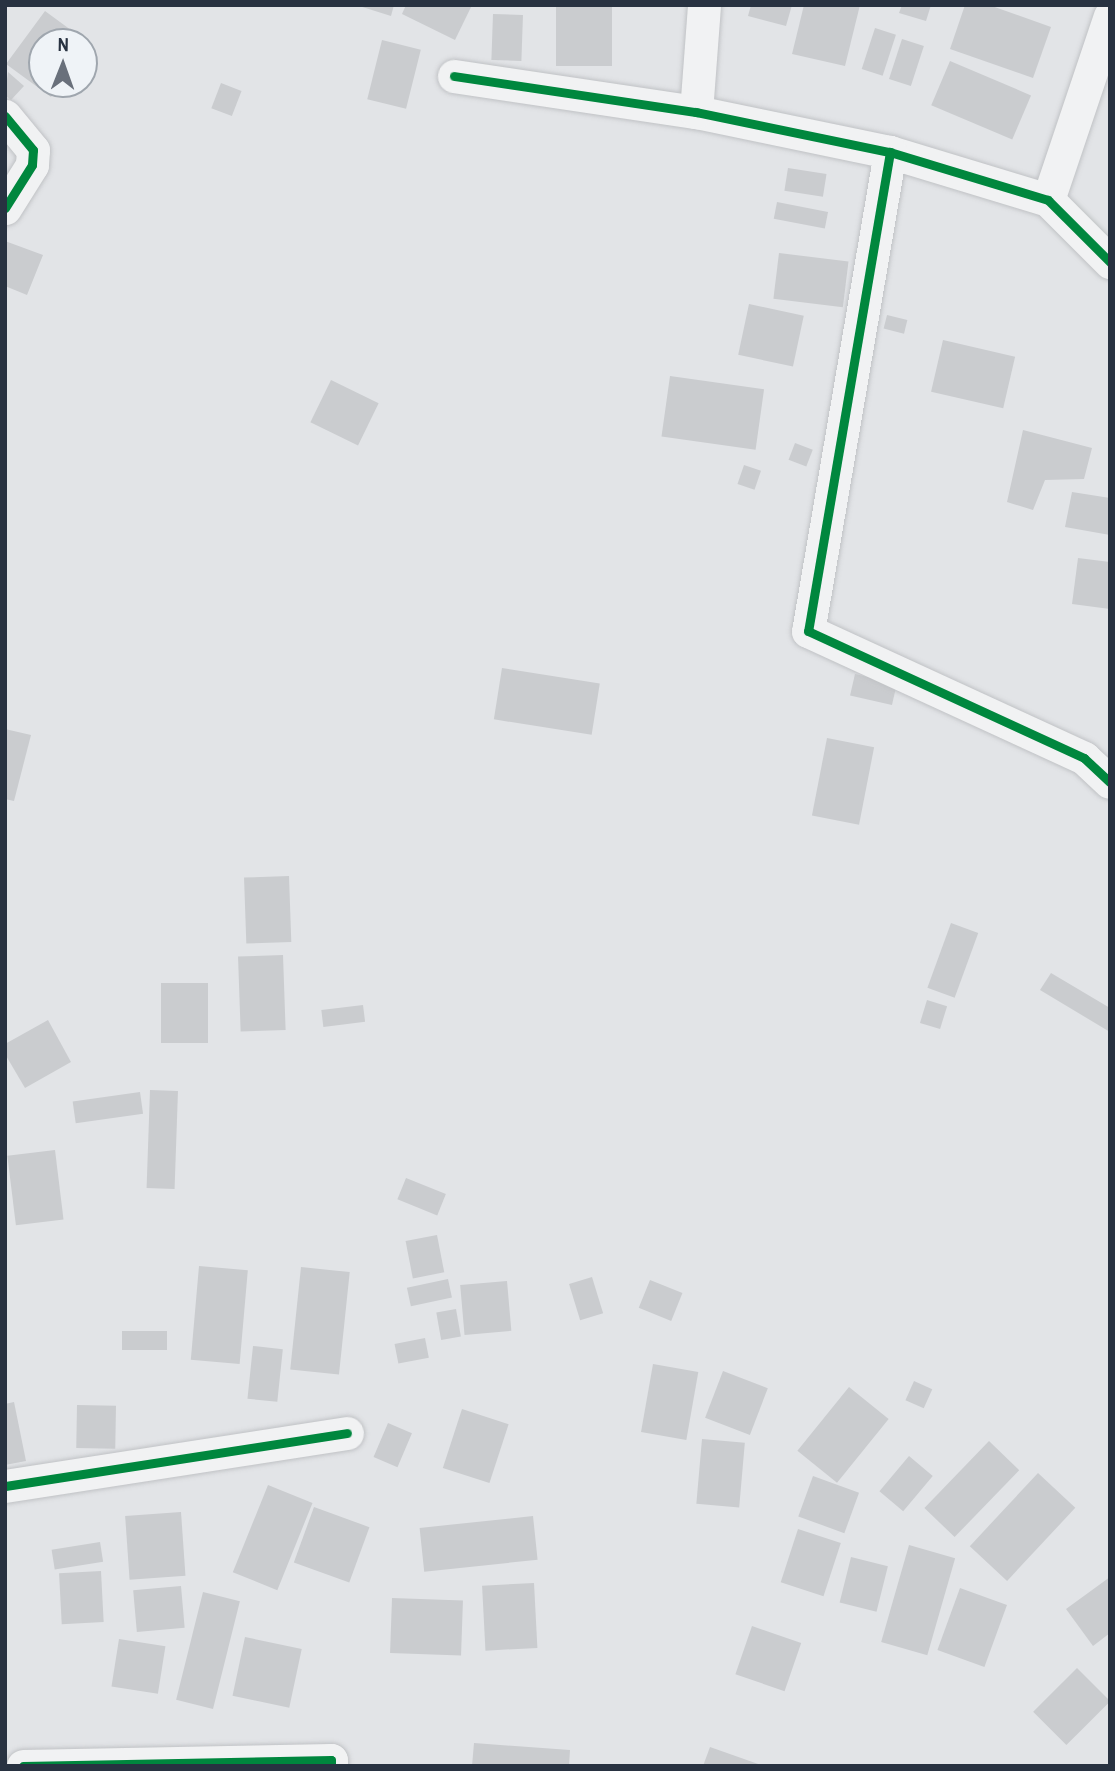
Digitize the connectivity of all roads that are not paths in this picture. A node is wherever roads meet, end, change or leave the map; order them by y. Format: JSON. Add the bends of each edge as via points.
{"nodes":[{"id":1,"x":704,"y":5,"type":"edge"},
{"id":2,"x":1110,"y":16,"type":"edge"},
{"id":3,"x":454,"y":76,"type":"dead end"},
{"id":4,"x":696,"y":112,"type":"junction"},
{"id":5,"x":5,"y":116,"type":"edge"},
{"id":6,"x":890,"y":152,"type":"junction"},
{"id":7,"x":1048,"y":200,"type":"junction"},
{"id":8,"x":5,"y":208,"type":"edge"},
{"id":9,"x":1110,"y":262,"type":"edge"},
{"id":10,"x":1110,"y":782,"type":"edge"},
{"id":11,"x":347,"y":1433,"type":"dead end"},
{"id":12,"x":5,"y":1486,"type":"edge"},
{"id":13,"x":23,"y":1766,"type":"edge"},
{"id":14,"x":331,"y":1766,"type":"edge"}],
"edges":[{"from":1,"to":4,"type":"street"},
{"from":2,"to":7,"type":"street"},
{"from":3,"to":4,"type":"street"},
{"from":4,"to":6,"type":"street"},
{"from":5,"to":8,"type":"street","via":[[33,150],[32,165]]},
{"from":6,"to":7,"type":"street"},
{"from":6,"to":10,"type":"street","via":[[808,631],[1084,758]]},
{"from":7,"to":9,"type":"street"},
{"from":11,"to":12,"type":"street"},
{"from":13,"to":14,"type":"street","via":[[331,1760]]}]}
